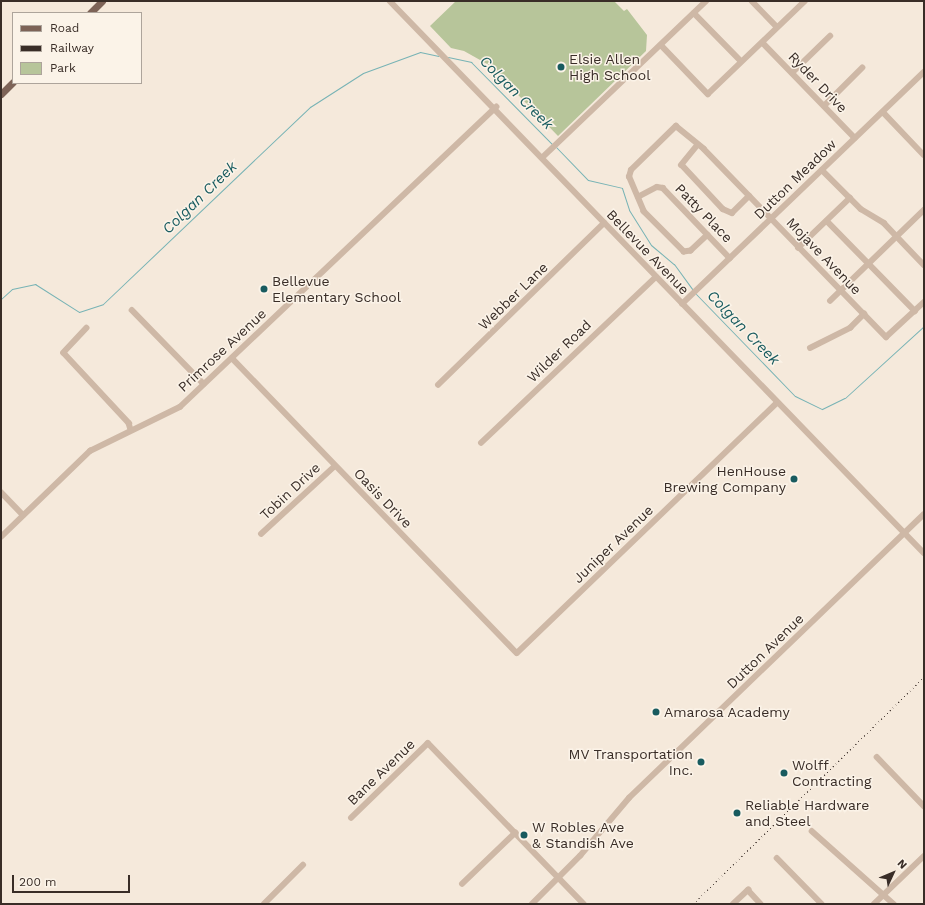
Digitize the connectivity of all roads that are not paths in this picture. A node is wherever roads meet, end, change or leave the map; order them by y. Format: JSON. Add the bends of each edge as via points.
{"nodes":[{"id":1,"x":102,"y":1,"type":"edge"},
{"id":2,"x":390,"y":1,"type":"edge"},
{"id":3,"x":706,"y":1,"type":"edge"},
{"id":4,"x":752,"y":1,"type":"edge"},
{"id":5,"x":806,"y":1,"type":"edge"},
{"id":6,"x":91,"y":12,"type":"edge"},
{"id":7,"x":694,"y":13,"type":"junction"},
{"id":8,"x":777,"y":27,"type":"junction"},
{"id":9,"x":830,"y":36,"type":"dead end"},
{"id":10,"x":763,"y":43,"type":"junction"},
{"id":11,"x":661,"y":45,"type":"junction"},
{"id":12,"x":741,"y":61,"type":"junction"},
{"id":13,"x":862,"y":68,"type":"dead end"},
{"id":14,"x":924,"y":72,"type":"edge"},
{"id":15,"x":792,"y":73,"type":"junction"},
{"id":16,"x":12,"y":83,"type":"edge"},
{"id":17,"x":1,"y":94,"type":"edge"},
{"id":18,"x":824,"y":106,"type":"junction"},
{"id":19,"x":496,"y":107,"type":"junction"},
{"id":20,"x":883,"y":112,"type":"junction"},
{"id":21,"x":855,"y":138,"type":"junction"},
{"id":22,"x":698,"y":145,"type":"junction"},
{"id":23,"x":924,"y":155,"type":"edge"},
{"id":24,"x":544,"y":156,"type":"junction"},
{"id":25,"x":822,"y":170,"type":"junction"},
{"id":26,"x":749,"y":196,"type":"junction"},
{"id":27,"x":638,"y":197,"type":"junction"},
{"id":28,"x":850,"y":198,"type":"junction"},
{"id":29,"x":924,"y":210,"type":"edge"},
{"id":30,"x":771,"y":219,"type":"junction"},
{"id":31,"x":827,"y":221,"type":"junction"},
{"id":32,"x":604,"y":223,"type":"junction"},
{"id":33,"x":708,"y":235,"type":"junction"},
{"id":34,"x":897,"y":237,"type":"junction"},
{"id":35,"x":798,"y":248,"type":"junction"},
{"id":36,"x":730,"y":258,"type":"junction"},
{"id":37,"x":869,"y":264,"type":"junction"},
{"id":38,"x":924,"y":265,"type":"edge"},
{"id":39,"x":656,"y":277,"type":"junction"},
{"id":40,"x":841,"y":290,"type":"junction"},
{"id":41,"x":830,"y":301,"type":"dead end"},
{"id":42,"x":924,"y":302,"type":"edge"},
{"id":43,"x":682,"y":304,"type":"junction"},
{"id":44,"x":132,"y":310,"type":"dead end"},
{"id":45,"x":914,"y":311,"type":"junction"},
{"id":46,"x":864,"y":314,"type":"junction"},
{"id":47,"x":87,"y":328,"type":"dead end"},
{"id":48,"x":810,"y":348,"type":"dead end"},
{"id":49,"x":232,"y":358,"type":"junction"},
{"id":50,"x":204,"y":384,"type":"junction"},
{"id":51,"x":438,"y":385,"type":"dead end"},
{"id":52,"x":777,"y":403,"type":"junction"},
{"id":53,"x":132,"y":430,"type":"junction"},
{"id":54,"x":481,"y":443,"type":"dead end"},
{"id":55,"x":335,"y":466,"type":"junction"},
{"id":56,"x":1,"y":492,"type":"edge"},
{"id":57,"x":924,"y":514,"type":"edge"},
{"id":58,"x":23,"y":515,"type":"junction"},
{"id":59,"x":262,"y":534,"type":"dead end"},
{"id":60,"x":905,"y":534,"type":"junction"},
{"id":61,"x":1,"y":537,"type":"edge"},
{"id":62,"x":924,"y":553,"type":"edge"},
{"id":63,"x":517,"y":653,"type":"joint"},
{"id":64,"x":877,"y":757,"type":"dead end"},
{"id":65,"x":924,"y":806,"type":"edge"},
{"id":66,"x":351,"y":818,"type":"dead end"},
{"id":67,"x":812,"y":831,"type":"dead end"},
{"id":68,"x":514,"y":832,"type":"junction"},
{"id":69,"x":924,"y":856,"type":"edge"},
{"id":70,"x":778,"y":858,"type":"dead end"},
{"id":71,"x":303,"y":865,"type":"dead end"},
{"id":72,"x":559,"y":878,"type":"junction"},
{"id":73,"x":462,"y":884,"type":"dead end"},
{"id":74,"x":885,"y":894,"type":"junction"},
{"id":75,"x":264,"y":904,"type":"edge"},
{"id":76,"x":532,"y":904,"type":"edge"},
{"id":77,"x":584,"y":904,"type":"edge"},
{"id":78,"x":733,"y":904,"type":"edge"},
{"id":79,"x":761,"y":904,"type":"edge"},
{"id":80,"x":822,"y":904,"type":"edge"},
{"id":81,"x":874,"y":904,"type":"edge"},
{"id":82,"x":894,"y":904,"type":"edge"}],
"edges":[{"from":1,"to":6,"type":"main road"},
{"from":2,"to":19,"type":"street","name":"Bellevue Avenue"},
{"from":3,"to":7,"type":"street"},
{"from":4,"to":8,"type":"street"},
{"from":5,"to":8,"type":"street"},
{"from":7,"to":11,"type":"street"},
{"from":7,"to":12,"type":"street"},
{"from":8,"to":10,"type":"street"},
{"from":9,"to":15,"type":"street"},
{"from":10,"to":12,"type":"street"},
{"from":10,"to":15,"type":"street","name":"Ryder Drive"},
{"from":11,"to":12,"type":"street","via":[[708,94]]},
{"from":11,"to":24,"type":"street"},
{"from":13,"to":18,"type":"street"},
{"from":14,"to":20,"type":"street","name":"Dutton Meadow"},
{"from":15,"to":18,"type":"street","name":"Ryder Drive"},
{"from":16,"to":17,"type":"main road"},
{"from":18,"to":21,"type":"street","name":"Ryder Drive"},
{"from":19,"to":24,"type":"street","name":"Bellevue Avenue"},
{"from":19,"to":49,"type":"street","name":"Primrose Avenue"},
{"from":20,"to":21,"type":"street","name":"Dutton Meadow"},
{"from":20,"to":23,"type":"street"},
{"from":21,"to":25,"type":"street","name":"Dutton Meadow"},
{"from":22,"to":26,"type":"street","name":"Mojave Avenue"},
{"from":22,"to":26,"type":"street","via":[[682,165],[723,209],[732,213]]},
{"from":22,"to":27,"type":"street","name":"Mojave Avenue","via":[[676,126],[630,172]]},
{"from":24,"to":32,"type":"street","name":"Bellevue Avenue"},
{"from":25,"to":28,"type":"street"},
{"from":25,"to":30,"type":"street","name":"Dutton Meadow"},
{"from":26,"to":30,"type":"street","name":"Mojave Avenue"},
{"from":27,"to":33,"type":"street","name":"Patty Place","via":[[657,187],[663,188]]},
{"from":27,"to":33,"type":"street","via":[[644,212],[684,252],[691,251]]},
{"from":28,"to":31,"type":"street"},
{"from":28,"to":34,"type":"street"},
{"from":29,"to":34,"type":"street"},
{"from":30,"to":35,"type":"street","name":"Mojave Avenue"},
{"from":30,"to":36,"type":"street","name":"Dutton Meadow"},
{"from":31,"to":35,"type":"street"},
{"from":31,"to":37,"type":"street"},
{"from":32,"to":39,"type":"street","name":"Bellevue Avenue"},
{"from":32,"to":51,"type":"street","name":"Webber Lane"},
{"from":33,"to":36,"type":"street","name":"Patty Place"},
{"from":34,"to":37,"type":"street"},
{"from":34,"to":38,"type":"street"},
{"from":35,"to":40,"type":"street","name":"Mojave Avenue"},
{"from":36,"to":43,"type":"street","name":"Dutton Meadow"},
{"from":37,"to":40,"type":"street"},
{"from":37,"to":45,"type":"street"},
{"from":39,"to":43,"type":"street","name":"Bellevue Avenue"},
{"from":39,"to":54,"type":"street","name":"Wilder Road"},
{"from":40,"to":41,"type":"street"},
{"from":40,"to":46,"type":"street","name":"Mojave Avenue"},
{"from":42,"to":45,"type":"street"},
{"from":43,"to":52,"type":"street","name":"Bellevue Avenue"},
{"from":44,"to":50,"type":"street"},
{"from":45,"to":46,"type":"street","name":"Mojave Avenue","via":[[886,337]]},
{"from":46,"to":48,"type":"street","via":[[850,328]]},
{"from":47,"to":53,"type":"street","via":[[64,353],[129,423]]},
{"from":49,"to":50,"type":"street","name":"Primrose Avenue"},
{"from":49,"to":55,"type":"street","name":"Oasis Drive"},
{"from":50,"to":53,"type":"street","name":"Primrose Avenue","via":[[180,407]]},
{"from":52,"to":60,"type":"street","name":"Bellevue Avenue"},
{"from":52,"to":63,"type":"street","name":"Juniper Avenue"},
{"from":53,"to":58,"type":"street","name":"Primrose Avenue","via":[[90,451]]},
{"from":55,"to":59,"type":"street","name":"Tobin Drive"},
{"from":55,"to":63,"type":"street","name":"Oasis Drive"},
{"from":56,"to":58,"type":"street"},
{"from":57,"to":60,"type":"street","name":"Dutton Avenue"},
{"from":58,"to":61,"type":"street","name":"Primrose Avenue"},
{"from":60,"to":62,"type":"street","name":"Bellevue Avenue"},
{"from":60,"to":72,"type":"street","name":"Dutton Avenue","via":[[629,798]]},
{"from":64,"to":65,"type":"street"},
{"from":66,"to":68,"type":"street","name":"Bane Avenue","via":[[428,743]]},
{"from":67,"to":74,"type":"street"},
{"from":68,"to":72,"type":"street"},
{"from":68,"to":73,"type":"street"},
{"from":69,"to":74,"type":"street"},
{"from":70,"to":80,"type":"street"},
{"from":71,"to":75,"type":"street"},
{"from":72,"to":76,"type":"street","name":"Dutton Avenue"},
{"from":72,"to":77,"type":"street"},
{"from":74,"to":81,"type":"street"},
{"from":74,"to":82,"type":"street"},
{"from":78,"to":79,"type":"street","via":[[748,890]]}]}
